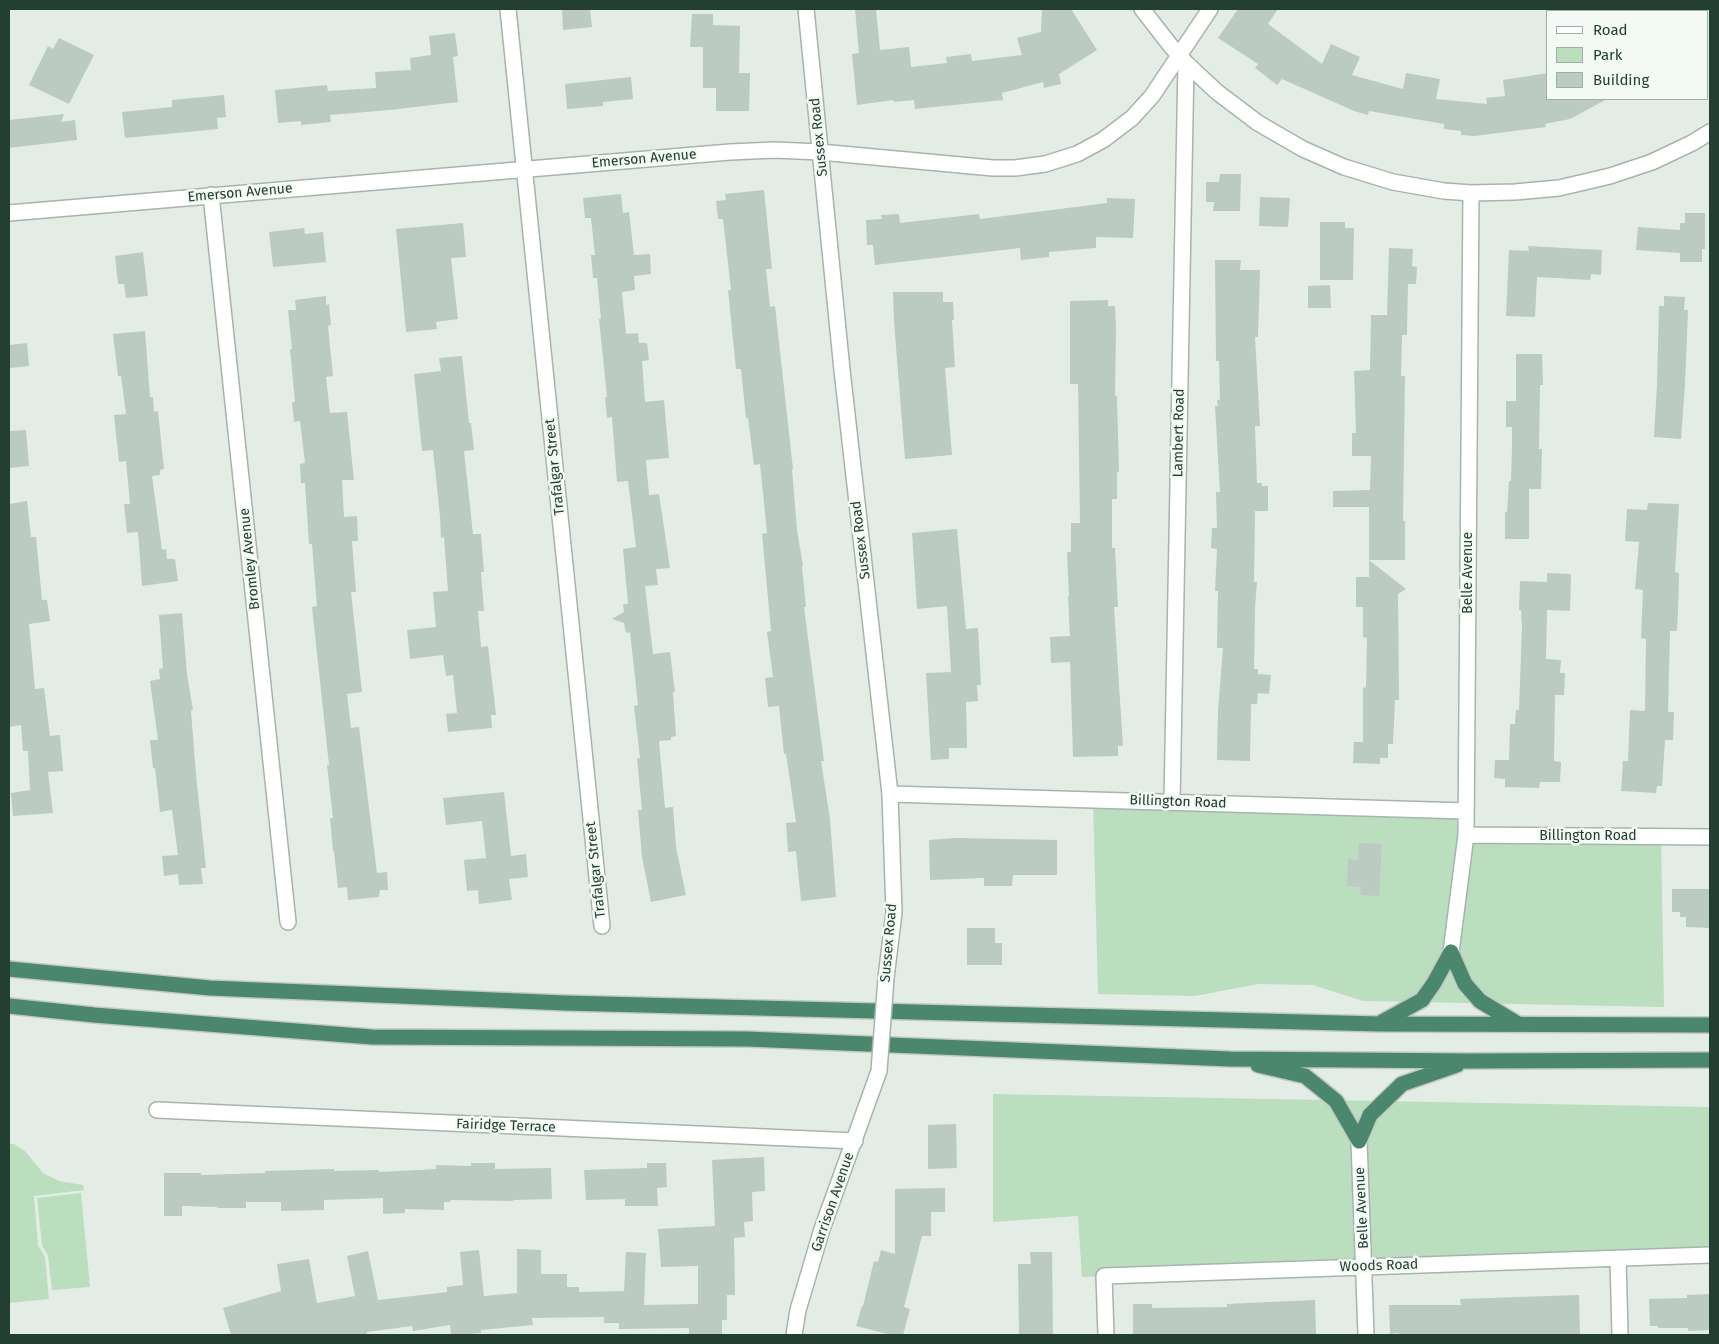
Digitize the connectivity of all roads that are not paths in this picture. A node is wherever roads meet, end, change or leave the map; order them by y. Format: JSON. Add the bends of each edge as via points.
{"nodes":[{"id":1,"x":508,"y":9,"type":"edge"},
{"id":2,"x":806,"y":9,"type":"edge"},
{"id":3,"x":1142,"y":9,"type":"edge"},
{"id":4,"x":1210,"y":9,"type":"edge"},
{"id":5,"x":1183,"y":59,"type":"junction"},
{"id":6,"x":1710,"y":132,"type":"edge"},
{"id":7,"x":820,"y":152,"type":"junction"},
{"id":8,"x":524,"y":170,"type":"junction"},
{"id":9,"x":1471,"y":193,"type":"junction"},
{"id":10,"x":211,"y":195,"type":"junction"},
{"id":11,"x":9,"y":213,"type":"edge"},
{"id":12,"x":890,"y":794,"type":"junction"},
{"id":13,"x":1172,"y":802,"type":"junction"},
{"id":14,"x":1466,"y":811,"type":"junction"},
{"id":15,"x":1466,"y":836,"type":"junction"},
{"id":16,"x":1710,"y":837,"type":"edge"},
{"id":17,"x":288,"y":922,"type":"dead end"},
{"id":18,"x":602,"y":926,"type":"dead end"},
{"id":19,"x":1450,"y":952,"type":"junction"},
{"id":20,"x":9,"y":969,"type":"edge"},
{"id":21,"x":9,"y":1006,"type":"edge"},
{"id":22,"x":1380,"y":1024,"type":"junction"},
{"id":23,"x":1518,"y":1024,"type":"junction"},
{"id":24,"x":1710,"y":1026,"type":"edge"},
{"id":25,"x":1230,"y":1059,"type":"junction"},
{"id":26,"x":1710,"y":1060,"type":"edge"},
{"id":27,"x":1469,"y":1061,"type":"junction"},
{"id":28,"x":879,"y":1071,"type":"joint"},
{"id":29,"x":157,"y":1110,"type":"dead end"},
{"id":30,"x":855,"y":1141,"type":"junction"},
{"id":31,"x":1359,"y":1142,"type":"junction"},
{"id":32,"x":1710,"y":1254,"type":"edge"},
{"id":33,"x":1618,"y":1258,"type":"junction"},
{"id":34,"x":1365,"y":1267,"type":"junction"},
{"id":35,"x":1106,"y":1333,"type":"edge"},
{"id":36,"x":794,"y":1335,"type":"edge"},
{"id":37,"x":1366,"y":1335,"type":"edge"},
{"id":38,"x":1620,"y":1335,"type":"edge"}],
"edges":[{"from":1,"to":8,"type":"street","name":"Trafalgar Street"},
{"from":2,"to":7,"type":"street","name":"Sussex Road"},
{"from":3,"to":5,"type":"street"},
{"from":4,"to":5,"type":"street","name":"Emerson Avenue"},
{"from":5,"to":7,"type":"street","name":"Emerson Avenue","via":[[1132,118],[1103,140],[1077,154],[1045,164],[994,168]]},
{"from":5,"to":9,"type":"street","via":[[1217,92],[1258,124],[1303,149],[1344,167],[1394,182]]},
{"from":5,"to":13,"type":"street","name":"Lambert Road"},
{"from":6,"to":9,"type":"street","via":[[1652,162],[1610,176],[1560,188]]},
{"from":7,"to":8,"type":"street","name":"Emerson Avenue","via":[[730,152]]},
{"from":7,"to":12,"type":"street","name":"Sussex Road"},
{"from":8,"to":10,"type":"street","name":"Emerson Avenue"},
{"from":8,"to":18,"type":"street","name":"Trafalgar Street"},
{"from":9,"to":14,"type":"street","name":"Belle Avenue"},
{"from":10,"to":11,"type":"street","name":"Emerson Avenue"},
{"from":10,"to":17,"type":"street","name":"Bromley Avenue"},
{"from":12,"to":13,"type":"street","name":"Billington Road"},
{"from":12,"to":28,"type":"street","name":"Sussex Road","bridge":true,"via":[[894,912]]},
{"from":13,"to":14,"type":"street","name":"Billington Road"},
{"from":14,"to":15,"type":"street","name":"Belle Avenue"},
{"from":15,"to":16,"type":"street","name":"Billington Road"},
{"from":15,"to":19,"type":"street","name":"Belle Avenue"},
{"from":19,"to":22,"type":"highway","via":[[1422,1000]]},
{"from":19,"to":23,"type":"highway","via":[[1465,984],[1480,1001]]},
{"from":20,"to":22,"type":"highway","via":[[210,988],[355,995]]},
{"from":21,"to":25,"type":"highway","via":[[372,1037],[747,1039]]},
{"from":22,"to":23,"type":"highway"},
{"from":23,"to":24,"type":"highway"},
{"from":25,"to":27,"type":"highway"},
{"from":25,"to":31,"type":"highway","via":[[1304,1076],[1336,1102]]},
{"from":26,"to":27,"type":"highway"},
{"from":27,"to":31,"type":"highway","via":[[1402,1084],[1370,1115]]},
{"from":28,"to":30,"type":"street","name":"Garrison Avenue"},
{"from":29,"to":30,"type":"street","name":"Fairidge Terrace"},
{"from":30,"to":36,"type":"street","name":"Garrison Avenue","via":[[822,1229],[798,1310]]},
{"from":31,"to":34,"type":"street","name":"Belle Avenue"},
{"from":32,"to":33,"type":"street","name":"Woods Road"},
{"from":33,"to":34,"type":"street","name":"Woods Road"},
{"from":33,"to":38,"type":"street"},
{"from":34,"to":35,"type":"street","name":"Woods Road","via":[[1104,1276]]},
{"from":34,"to":37,"type":"street","name":"Belle Avenue"}]}
